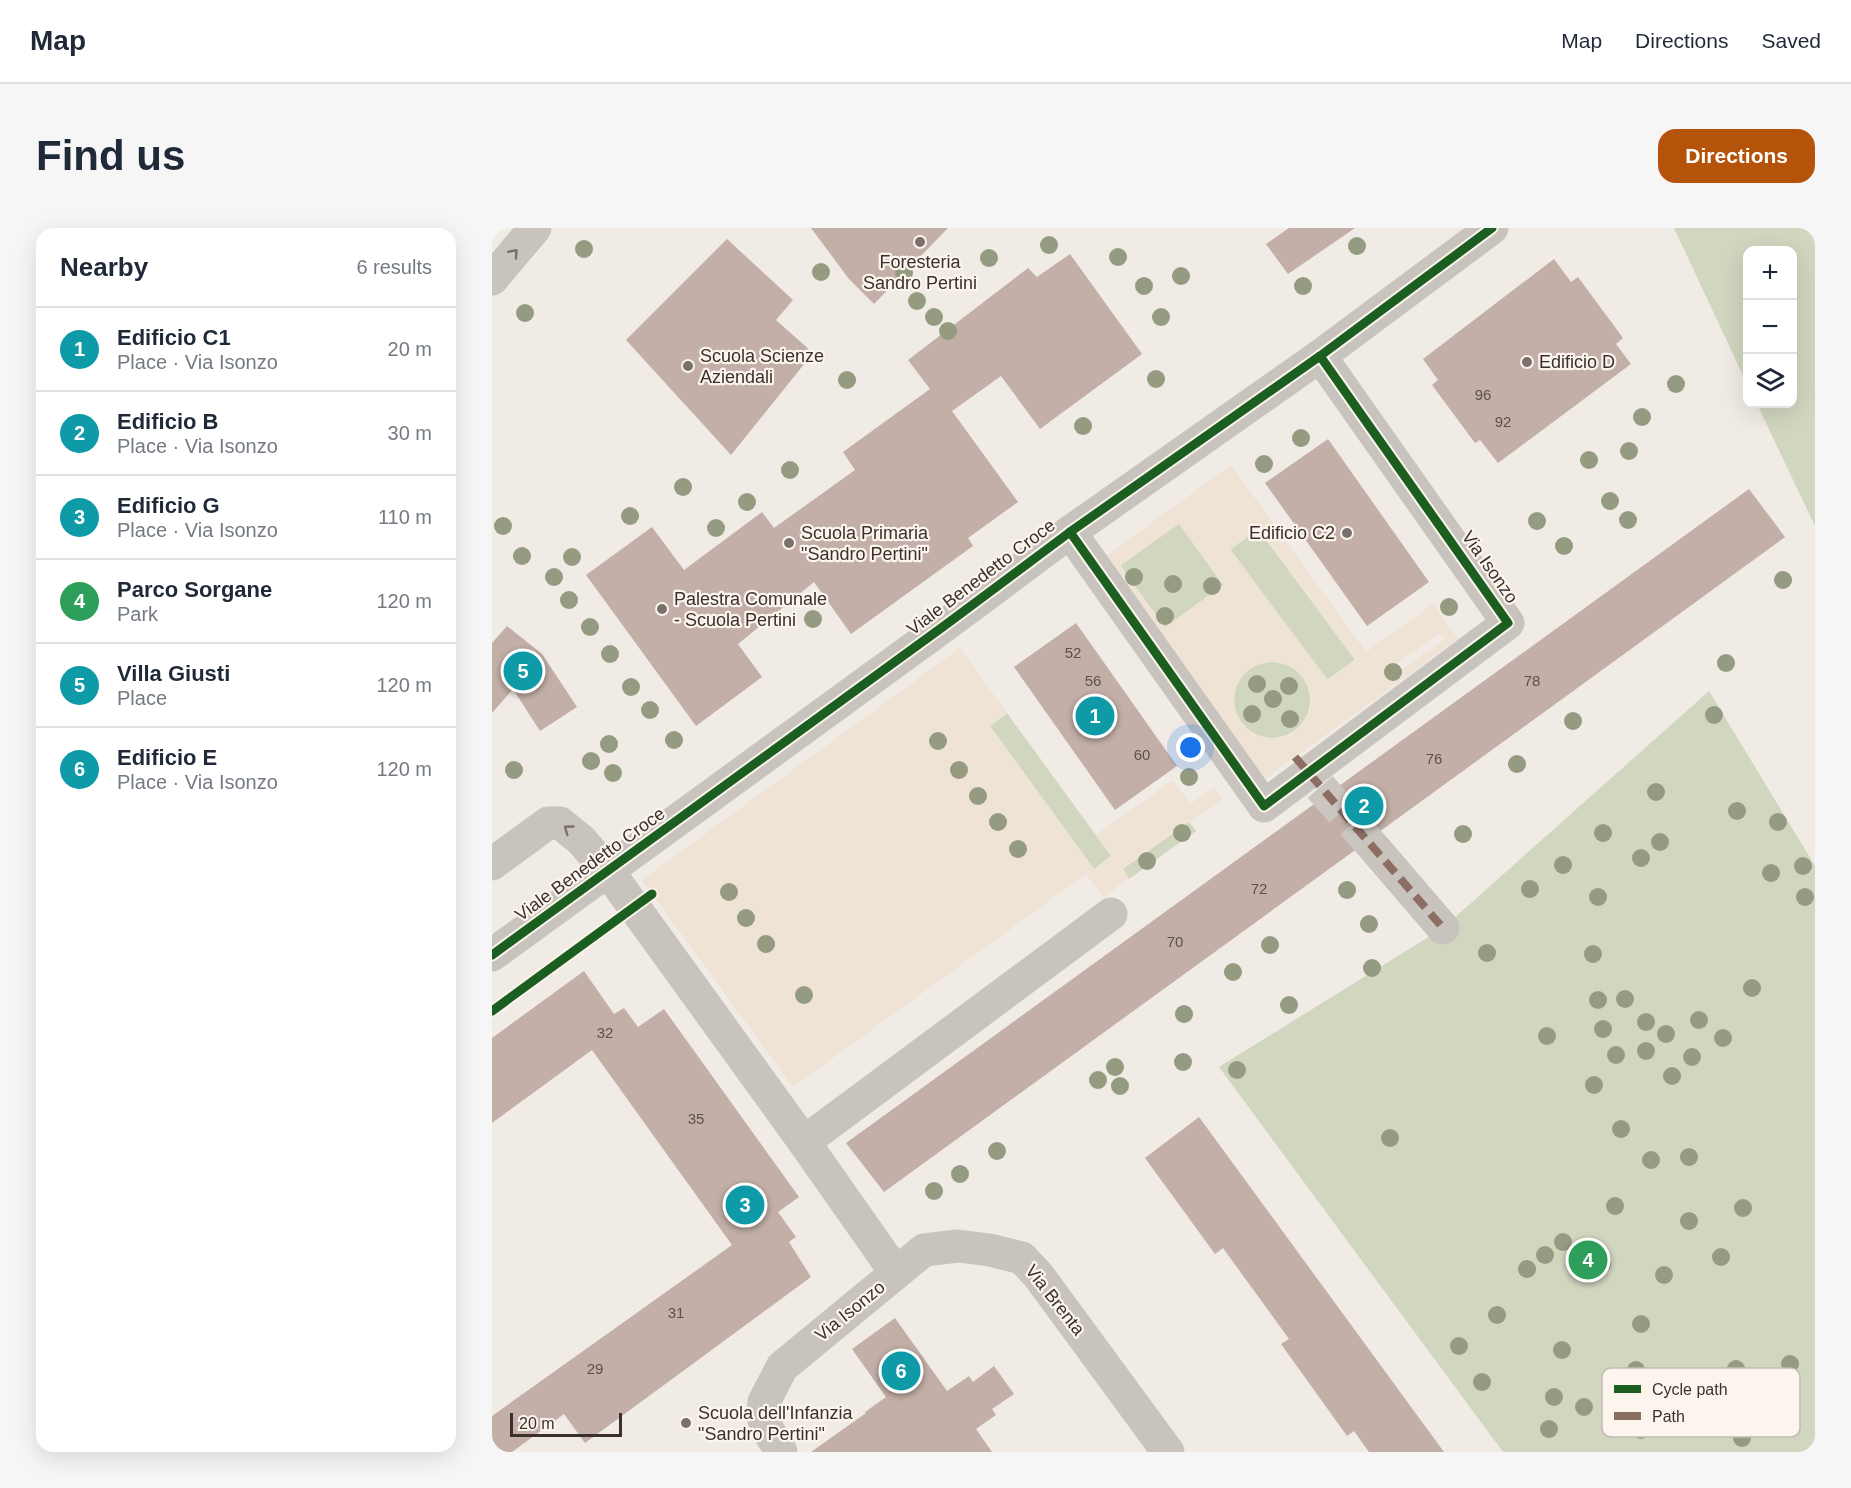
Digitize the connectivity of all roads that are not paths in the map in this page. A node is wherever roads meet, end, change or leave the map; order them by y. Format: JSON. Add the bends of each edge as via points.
{"nodes":[{"id":1,"x":536,"y":228,"type":"edge"},
{"id":2,"x":1492,"y":228,"type":"edge"},
{"id":3,"x":492,"y":279,"type":"edge"},
{"id":4,"x":1320,"y":356,"type":"junction"},
{"id":5,"x":1070,"y":532,"type":"junction"},
{"id":6,"x":1376,"y":850,"type":"tunnel mouth"},
{"id":7,"x":492,"y":864,"type":"edge"},
{"id":8,"x":608,"y":871,"type":"junction"},
{"id":9,"x":1111,"y":914,"type":"dead end"},
{"id":10,"x":1443,"y":928,"type":"dead end"},
{"id":11,"x":492,"y":955,"type":"edge"},
{"id":12,"x":804,"y":1142,"type":"junction"},
{"id":13,"x":896,"y":1273,"type":"junction"},
{"id":14,"x":781,"y":1452,"type":"edge"},
{"id":15,"x":1168,"y":1452,"type":"edge"}],
"edges":[{"from":3,"to":1,"type":"street","one_way":true},
{"from":2,"to":4,"type":"street","name":"Viale Benedetto Croce"},
{"from":4,"to":5,"type":"street","name":"Viale Benedetto Croce"},
{"from":4,"to":5,"type":"street","name":"Via Isonzo","via":[[1508,622],[1264,806]]},
{"from":5,"to":8,"type":"street","name":"Viale Benedetto Croce"},
{"from":6,"to":10,"type":"street"},
{"from":8,"to":7,"type":"street","name":"Viale Benedetto Croce","one_way":true,"via":[[560,823],[548,823]]},
{"from":8,"to":11,"type":"street","name":"Viale Benedetto Croce"},
{"from":8,"to":12,"type":"street","name":"Via Isonzo"},
{"from":9,"to":12,"type":"street"},
{"from":12,"to":13,"type":"street","name":"Via Isonzo"},
{"from":13,"to":14,"type":"street","name":"Via Isonzo","via":[[782,1367],[764,1402],[763,1417]]},
{"from":13,"to":15,"type":"street","name":"Via Brenta","via":[[924,1251],[958,1246],[1022,1258]]}]}
